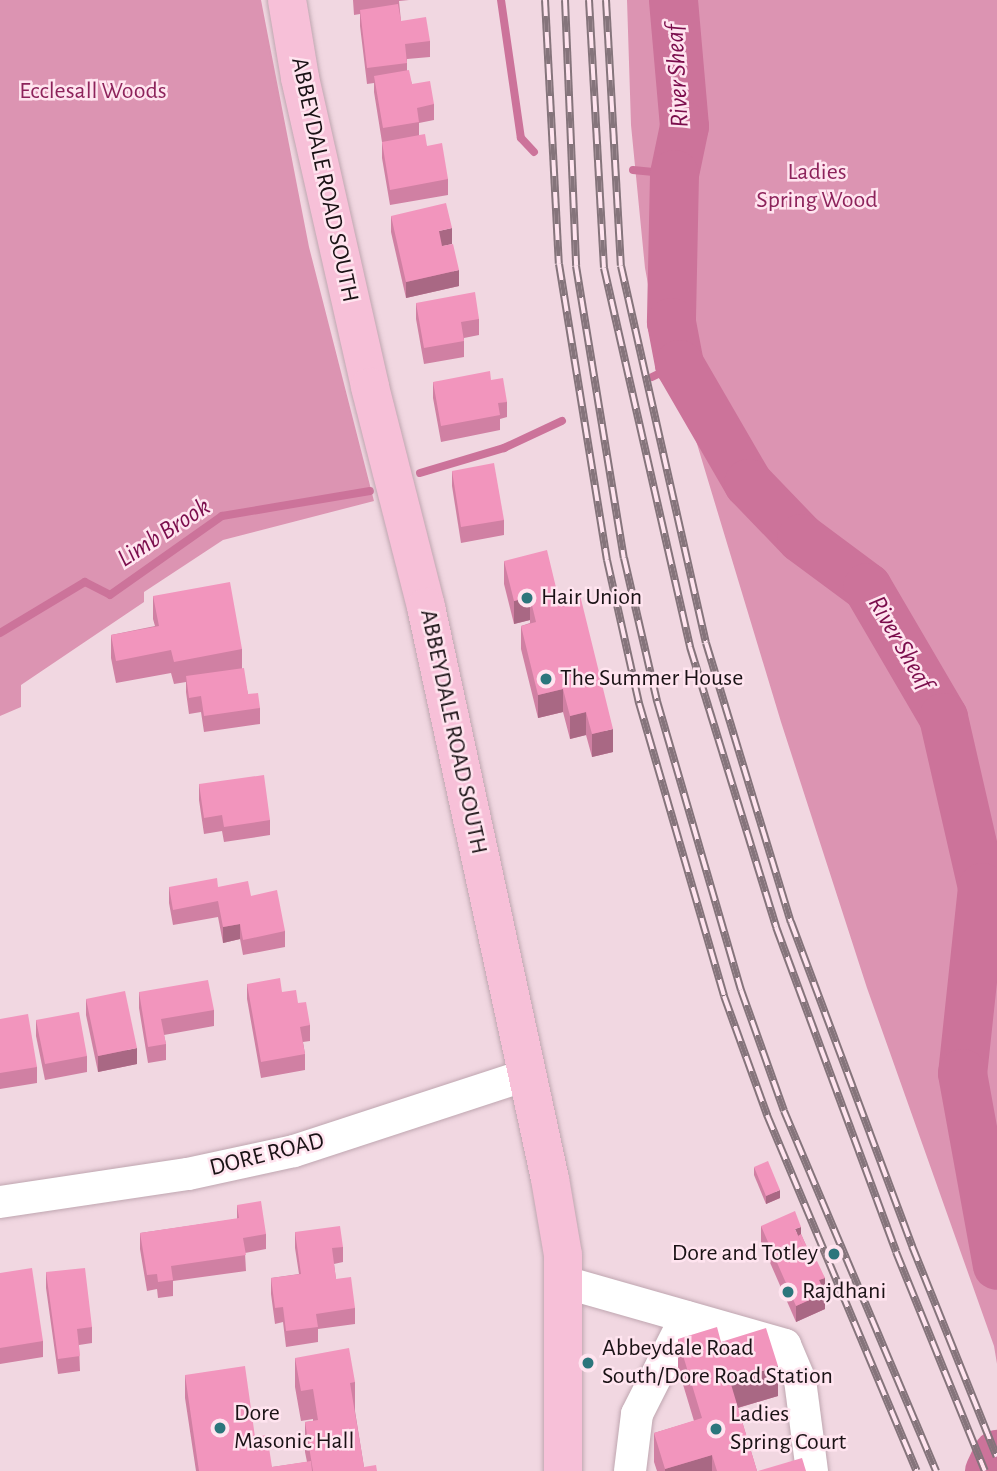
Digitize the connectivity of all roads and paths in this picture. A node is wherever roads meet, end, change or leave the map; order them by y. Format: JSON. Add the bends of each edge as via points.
{"nodes":[{"id":1,"x":287,"y":0,"type":"edge"},
{"id":2,"x":527,"y":1075,"type":"junction"},
{"id":3,"x":0,"y":1202,"type":"edge"},
{"id":4,"x":564,"y":1282,"type":"junction"},
{"id":5,"x":686,"y":1317,"type":"junction"},
{"id":6,"x":563,"y":1471,"type":"edge"},
{"id":7,"x":630,"y":1471,"type":"edge"},
{"id":8,"x":812,"y":1471,"type":"edge"}],
"edges":[{"from":1,"to":2,"type":"main road","name":"ABBEYDALE ROAD SOUTH","via":[[300,78],[370,387],[426,607]]},
{"from":2,"to":3,"type":"street","name":"DORE ROAD","via":[[294,1151],[188,1174]]},
{"from":2,"to":4,"type":"main road","name":"ABBEYDALE ROAD SOUTH","via":[[550,1179]]},
{"from":4,"to":5,"type":"street"},
{"from":4,"to":6,"type":"main road","name":"ABBEYDALE ROAD SOUTH"},
{"from":5,"to":7,"type":"street","via":[[637,1414]]},
{"from":5,"to":8,"type":"street","via":[[785,1345],[800,1380]]}]}
